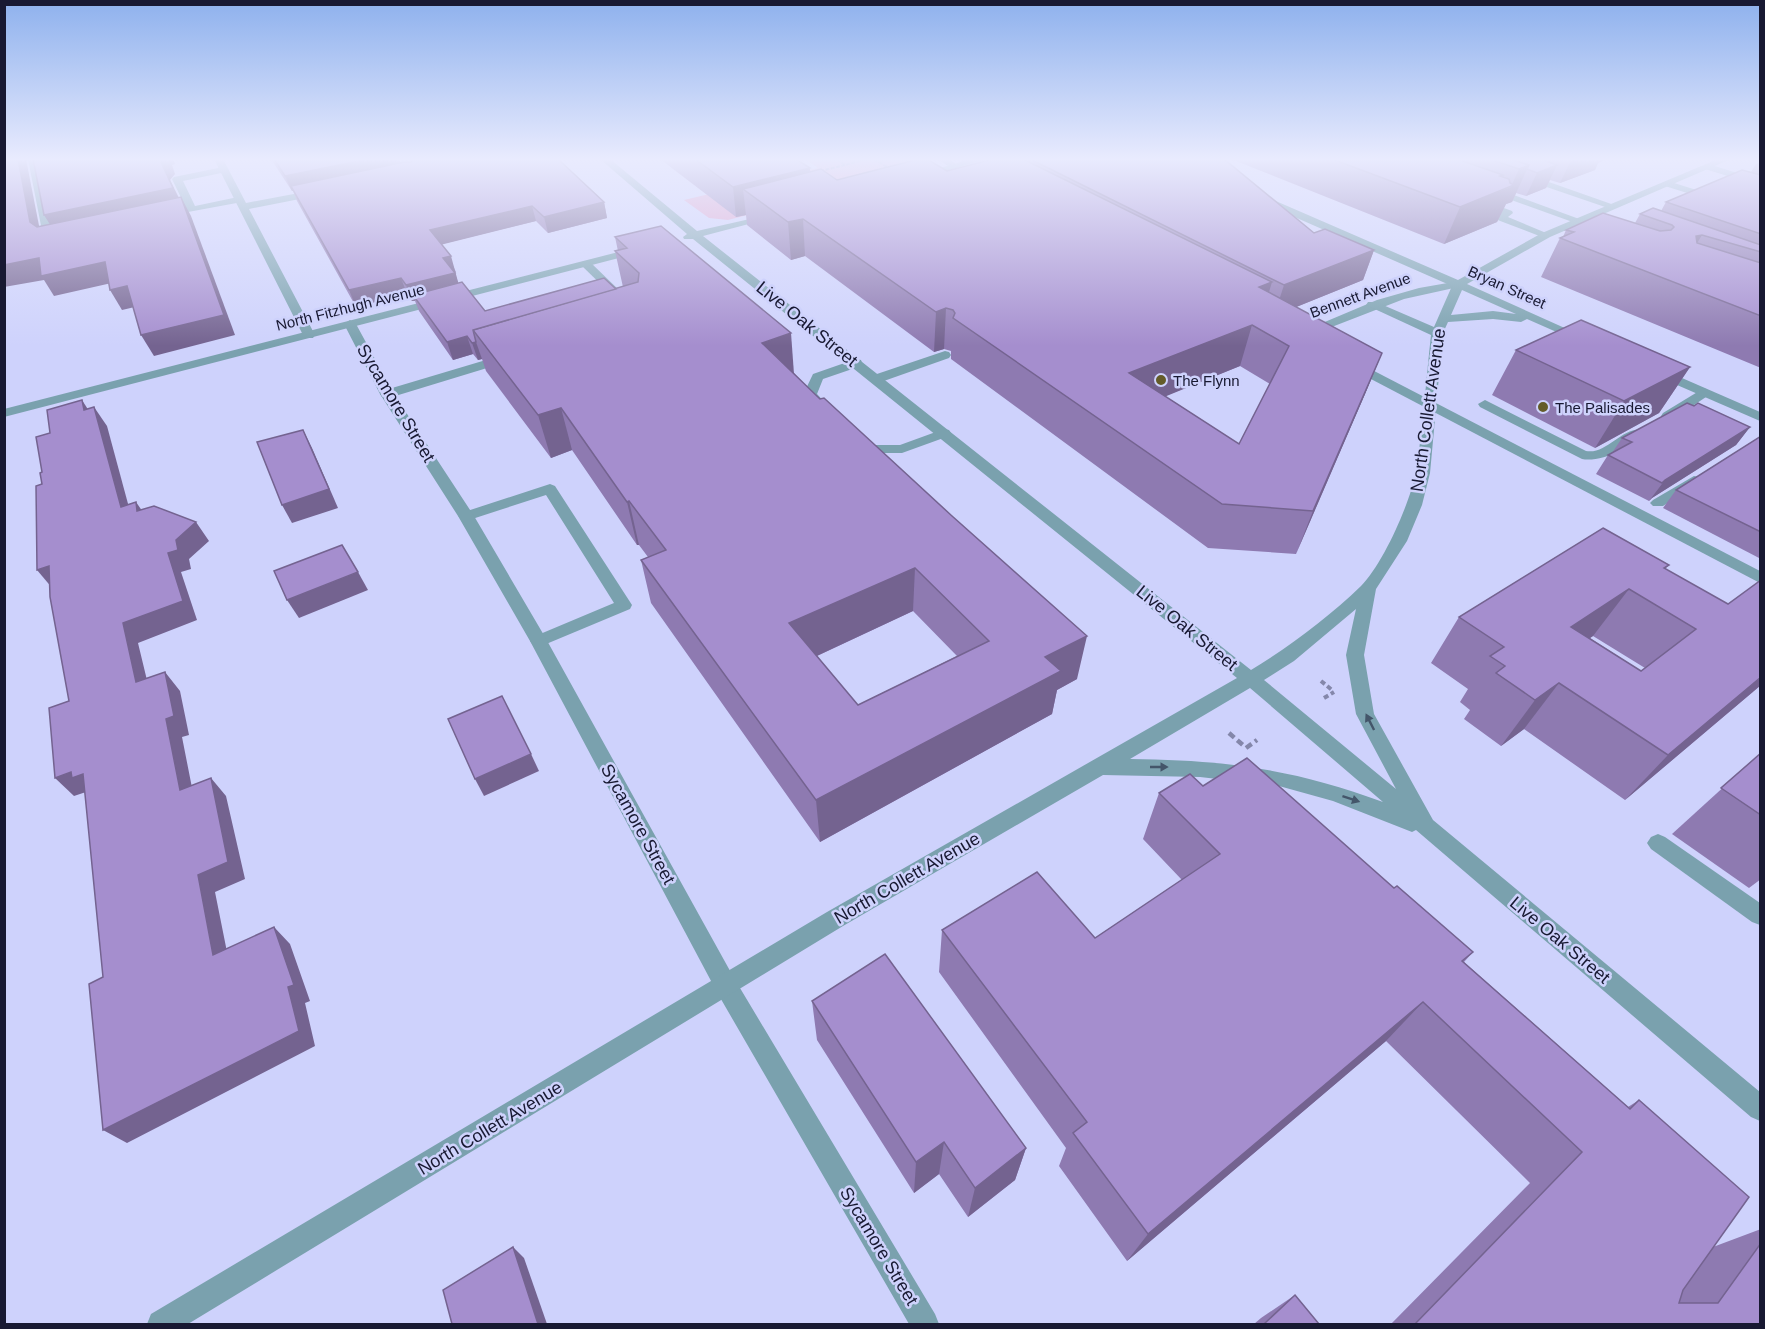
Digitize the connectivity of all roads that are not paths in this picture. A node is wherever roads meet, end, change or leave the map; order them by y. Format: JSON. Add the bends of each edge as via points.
{"nodes":[{"id":1,"x":45,"y":221,"type":"edge"},
{"id":2,"x":249,"y":221,"type":"edge"},
{"id":3,"x":678,"y":221,"type":"edge"},
{"id":4,"x":750,"y":221,"type":"edge"},
{"id":5,"x":1315,"y":221,"type":"edge"},
{"id":6,"x":1511,"y":221,"type":"edge"},
{"id":7,"x":1577,"y":221,"type":"joint"},
{"id":8,"x":1603,"y":230,"type":"edge"},
{"id":9,"x":1548,"y":234,"type":"junction"},
{"id":10,"x":695,"y":235,"type":"junction"},
{"id":11,"x":71,"y":237,"type":"edge"},
{"id":12,"x":1566,"y":239,"type":"edge"},
{"id":13,"x":678,"y":240,"type":"edge"},
{"id":14,"x":649,"y":247,"type":"edge"},
{"id":15,"x":586,"y":264,"type":"junction"},
{"id":16,"x":1459,"y":284,"type":"junction"},
{"id":17,"x":626,"y":303,"type":"edge"},
{"id":18,"x":1372,"y":305,"type":"junction"},
{"id":19,"x":1442,"y":319,"type":"junction"},
{"id":20,"x":350,"y":324,"type":"junction"},
{"id":21,"x":1555,"y":327,"type":"junction"},
{"id":22,"x":1437,"y":333,"type":"junction"},
{"id":23,"x":309,"y":335,"type":"junction"},
{"id":24,"x":1315,"y":343,"type":"edge"},
{"id":25,"x":1598,"y":345,"type":"edge"},
{"id":26,"x":520,"y":354,"type":"edge"},
{"id":27,"x":945,"y":355,"type":"dead end"},
{"id":28,"x":1343,"y":358,"type":"edge"},
{"id":29,"x":856,"y":363,"type":"junction"},
{"id":30,"x":1651,"y":369,"type":"edge"},
{"id":31,"x":876,"y":379,"type":"junction"},
{"id":32,"x":1704,"y":392,"type":"junction"},
{"id":33,"x":387,"y":394,"type":"junction"},
{"id":34,"x":1485,"y":404,"type":"dead end"},
{"id":35,"x":1431,"y":405,"type":"junction"},
{"id":36,"x":4,"y":413,"type":"edge"},
{"id":37,"x":1761,"y":417,"type":"edge"},
{"id":38,"x":834,"y":418,"type":"edge"},
{"id":39,"x":849,"y":433,"type":"edge"},
{"id":40,"x":944,"y":433,"type":"junction"},
{"id":41,"x":1704,"y":473,"type":"edge"},
{"id":42,"x":1658,"y":503,"type":"dead end"},
{"id":43,"x":466,"y":516,"type":"junction"},
{"id":44,"x":1761,"y":578,"type":"edge"},
{"id":45,"x":1368,"y":589,"type":"junction"},
{"id":46,"x":539,"y":641,"type":"junction"},
{"id":47,"x":1252,"y":680,"type":"junction"},
{"id":48,"x":1101,"y":766,"type":"junction"},
{"id":49,"x":1428,"y":829,"type":"junction"},
{"id":50,"x":1658,"y":843,"type":"dead end"},
{"id":51,"x":1761,"y":915,"type":"edge"},
{"id":52,"x":726,"y":986,"type":"junction"},
{"id":53,"x":1761,"y":1108,"type":"edge"},
{"id":54,"x":161,"y":1324,"type":"edge"},
{"id":55,"x":925,"y":1324,"type":"edge"}],
"edges":[{"from":1,"to":11,"type":"street","via":[[49,241]]},
{"from":2,"to":23,"type":"street"},
{"from":3,"to":10,"type":"street","name":"Live Oak Street"},
{"from":4,"to":10,"type":"street"},
{"from":5,"to":16,"type":"street","name":"Bryan Street"},
{"from":6,"to":9,"type":"street"},
{"from":7,"to":8,"type":"street"},
{"from":7,"to":9,"type":"street","name":"Bennett Avenue"},
{"from":9,"to":12,"type":"street"},
{"from":9,"to":16,"type":"street","name":"Bennett Avenue"},
{"from":10,"to":13,"type":"street"},
{"from":10,"to":29,"type":"street","name":"Live Oak Street"},
{"from":14,"to":15,"type":"street","name":"North Fitzhugh Avenue"},
{"from":15,"to":17,"type":"street"},
{"from":15,"to":20,"type":"street","name":"North Fitzhugh Avenue"},
{"from":16,"to":18,"type":"street","name":"Bennett Avenue","via":[[1430,287]]},
{"from":16,"to":19,"type":"street","name":"North Collett Avenue"},
{"from":16,"to":21,"type":"street","name":"Bryan Street"},
{"from":18,"to":22,"type":"street"},
{"from":18,"to":24,"type":"street","name":"Bennett Avenue","via":[[1296,333]]},
{"from":19,"to":21,"type":"street","via":[[1507,316]]},
{"from":19,"to":22,"type":"street","name":"North Collett Avenue"},
{"from":20,"to":23,"type":"street","name":"North Fitzhugh Avenue"},
{"from":20,"to":33,"type":"street","name":"Sycamore Street"},
{"from":21,"to":25,"type":"street","name":"Bryan Street"},
{"from":22,"to":35,"type":"street","name":"North Collett Avenue"},
{"from":23,"to":36,"type":"street","name":"North Fitzhugh Avenue"},
{"from":26,"to":33,"type":"street"},
{"from":27,"to":31,"type":"street"},
{"from":28,"to":35,"type":"street"},
{"from":29,"to":31,"type":"street","name":"Live Oak Street"},
{"from":29,"to":38,"type":"street","via":[[818,377],[810,395]]},
{"from":30,"to":32,"type":"street"},
{"from":31,"to":40,"type":"street","name":"Live Oak Street"},
{"from":32,"to":34,"type":"street","via":[[1593,457],[1582,455]]},
{"from":32,"to":37,"type":"street"},
{"from":33,"to":43,"type":"street","name":"Sycamore Street"},
{"from":35,"to":44,"type":"street"},
{"from":35,"to":45,"type":"street","name":"North Collett Avenue","via":[[1423,473],[1414,505],[1399,541]]},
{"from":39,"to":40,"type":"street","via":[[865,449],[902,449]]},
{"from":40,"to":47,"type":"street","name":"Live Oak Street"},
{"from":41,"to":42,"type":"street"},
{"from":43,"to":46,"type":"street","name":"Sycamore Street"},
{"from":43,"to":46,"type":"street","via":[[550,489],[624,605]]},
{"from":45,"to":47,"type":"street","name":"North Collett Avenue","via":[[1288,656]]},
{"from":49,"to":45,"type":"street","one_way":true,"via":[[1365,714],[1355,656]]},
{"from":46,"to":52,"type":"street","name":"Sycamore Street"},
{"from":47,"to":48,"type":"street","name":"North Collett Avenue"},
{"from":47,"to":49,"type":"street","name":"Live Oak Street"},
{"from":48,"to":49,"type":"street","one_way":true,"via":[[1198,767],[1260,775],[1355,800]]},
{"from":48,"to":52,"type":"street","name":"North Collett Avenue"},
{"from":49,"to":53,"type":"street","name":"Live Oak Street"},
{"from":50,"to":51,"type":"street"},
{"from":52,"to":54,"type":"street","name":"North Collett Avenue"},
{"from":52,"to":55,"type":"street","name":"Sycamore Street"}]}
